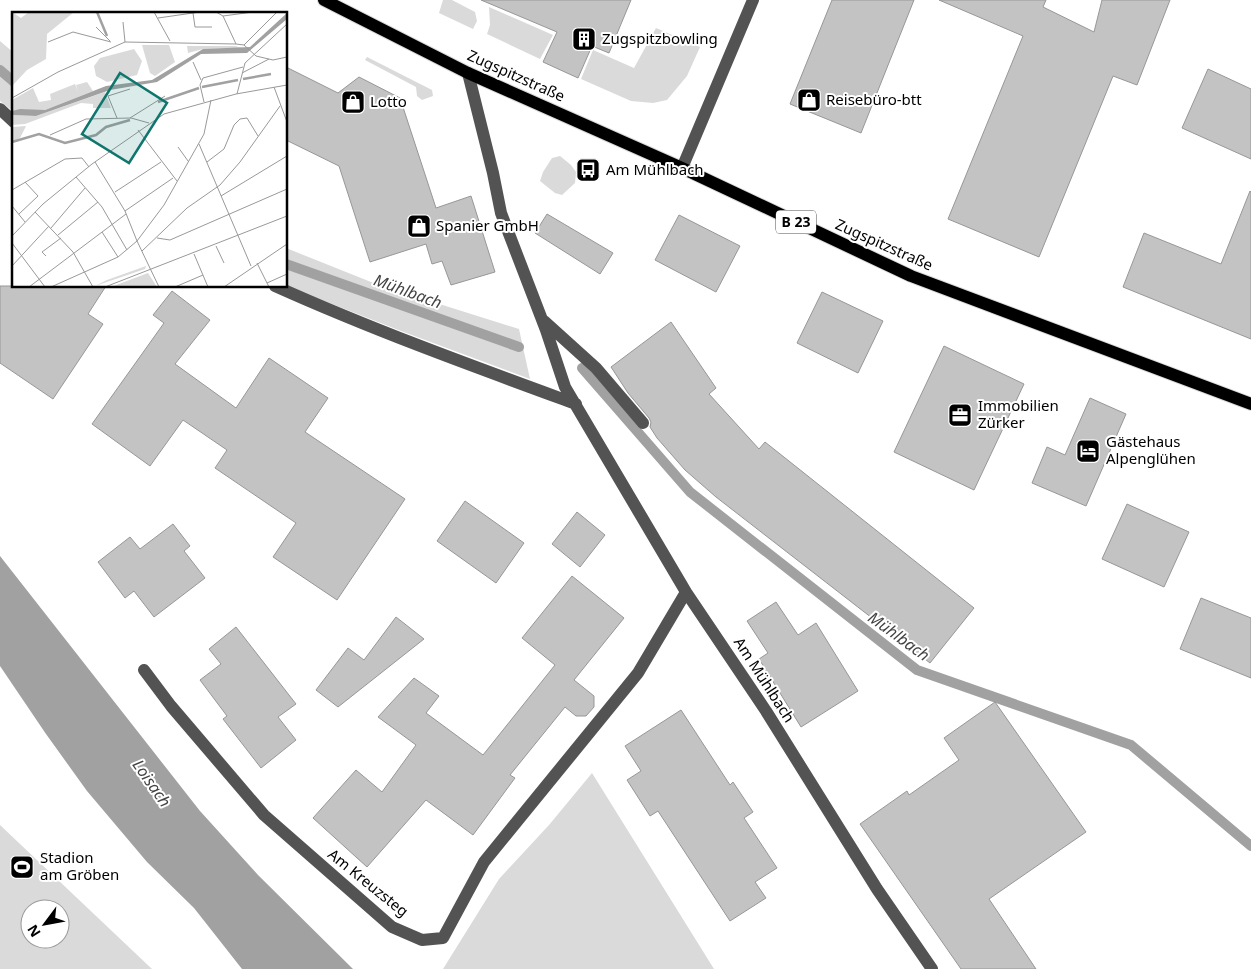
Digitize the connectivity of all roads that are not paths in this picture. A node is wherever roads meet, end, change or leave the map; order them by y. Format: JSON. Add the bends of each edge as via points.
{"nodes":[{"id":1,"x":324,"y":0,"type":"edge"},
{"id":2,"x":753,"y":0,"type":"edge"},
{"id":3,"x":468,"y":73,"type":"junction"},
{"id":4,"x":0,"y":109,"type":"edge"},
{"id":5,"x":12,"y":120,"type":"edge"},
{"id":6,"x":682,"y":168,"type":"junction"},
{"id":7,"x":280,"y":288,"type":"edge"},
{"id":8,"x":544,"y":325,"type":"junction"},
{"id":9,"x":576,"y":404,"type":"junction"},
{"id":10,"x":1251,"y":404,"type":"edge"},
{"id":11,"x":643,"y":423,"type":"dead end"},
{"id":12,"x":686,"y":592,"type":"junction"},
{"id":13,"x":144,"y":670,"type":"dead end"},
{"id":14,"x":932,"y":969,"type":"edge"}],
"edges":[{"from":1,"to":3,"type":"main road","name":"Zugspitzstraße","number":"B 23"},
{"from":2,"to":6,"type":"street"},
{"from":3,"to":6,"type":"main road","name":"Zugspitzstraße","number":"B 23"},
{"from":3,"to":8,"type":"street","name":"Am Mühlbach","via":[[501,213]]},
{"from":4,"to":5,"type":"street"},
{"from":6,"to":10,"type":"main road","name":"Zugspitzstraße","number":"B 23","via":[[911,276]]},
{"from":7,"to":9,"type":"street","via":[[428,349]]},
{"from":8,"to":9,"type":"street","name":"Am Mühlbach","via":[[565,387]]},
{"from":8,"to":11,"type":"street","via":[[590,362]]},
{"from":9,"to":12,"type":"street","name":"Am Mühlbach"},
{"from":12,"to":13,"type":"street","name":"Am Kreuzsteg","via":[[638,673],[484,862],[442,938],[422,940],[392,927],[264,816]]},
{"from":12,"to":14,"type":"street","name":"Am Mühlbach"}]}
